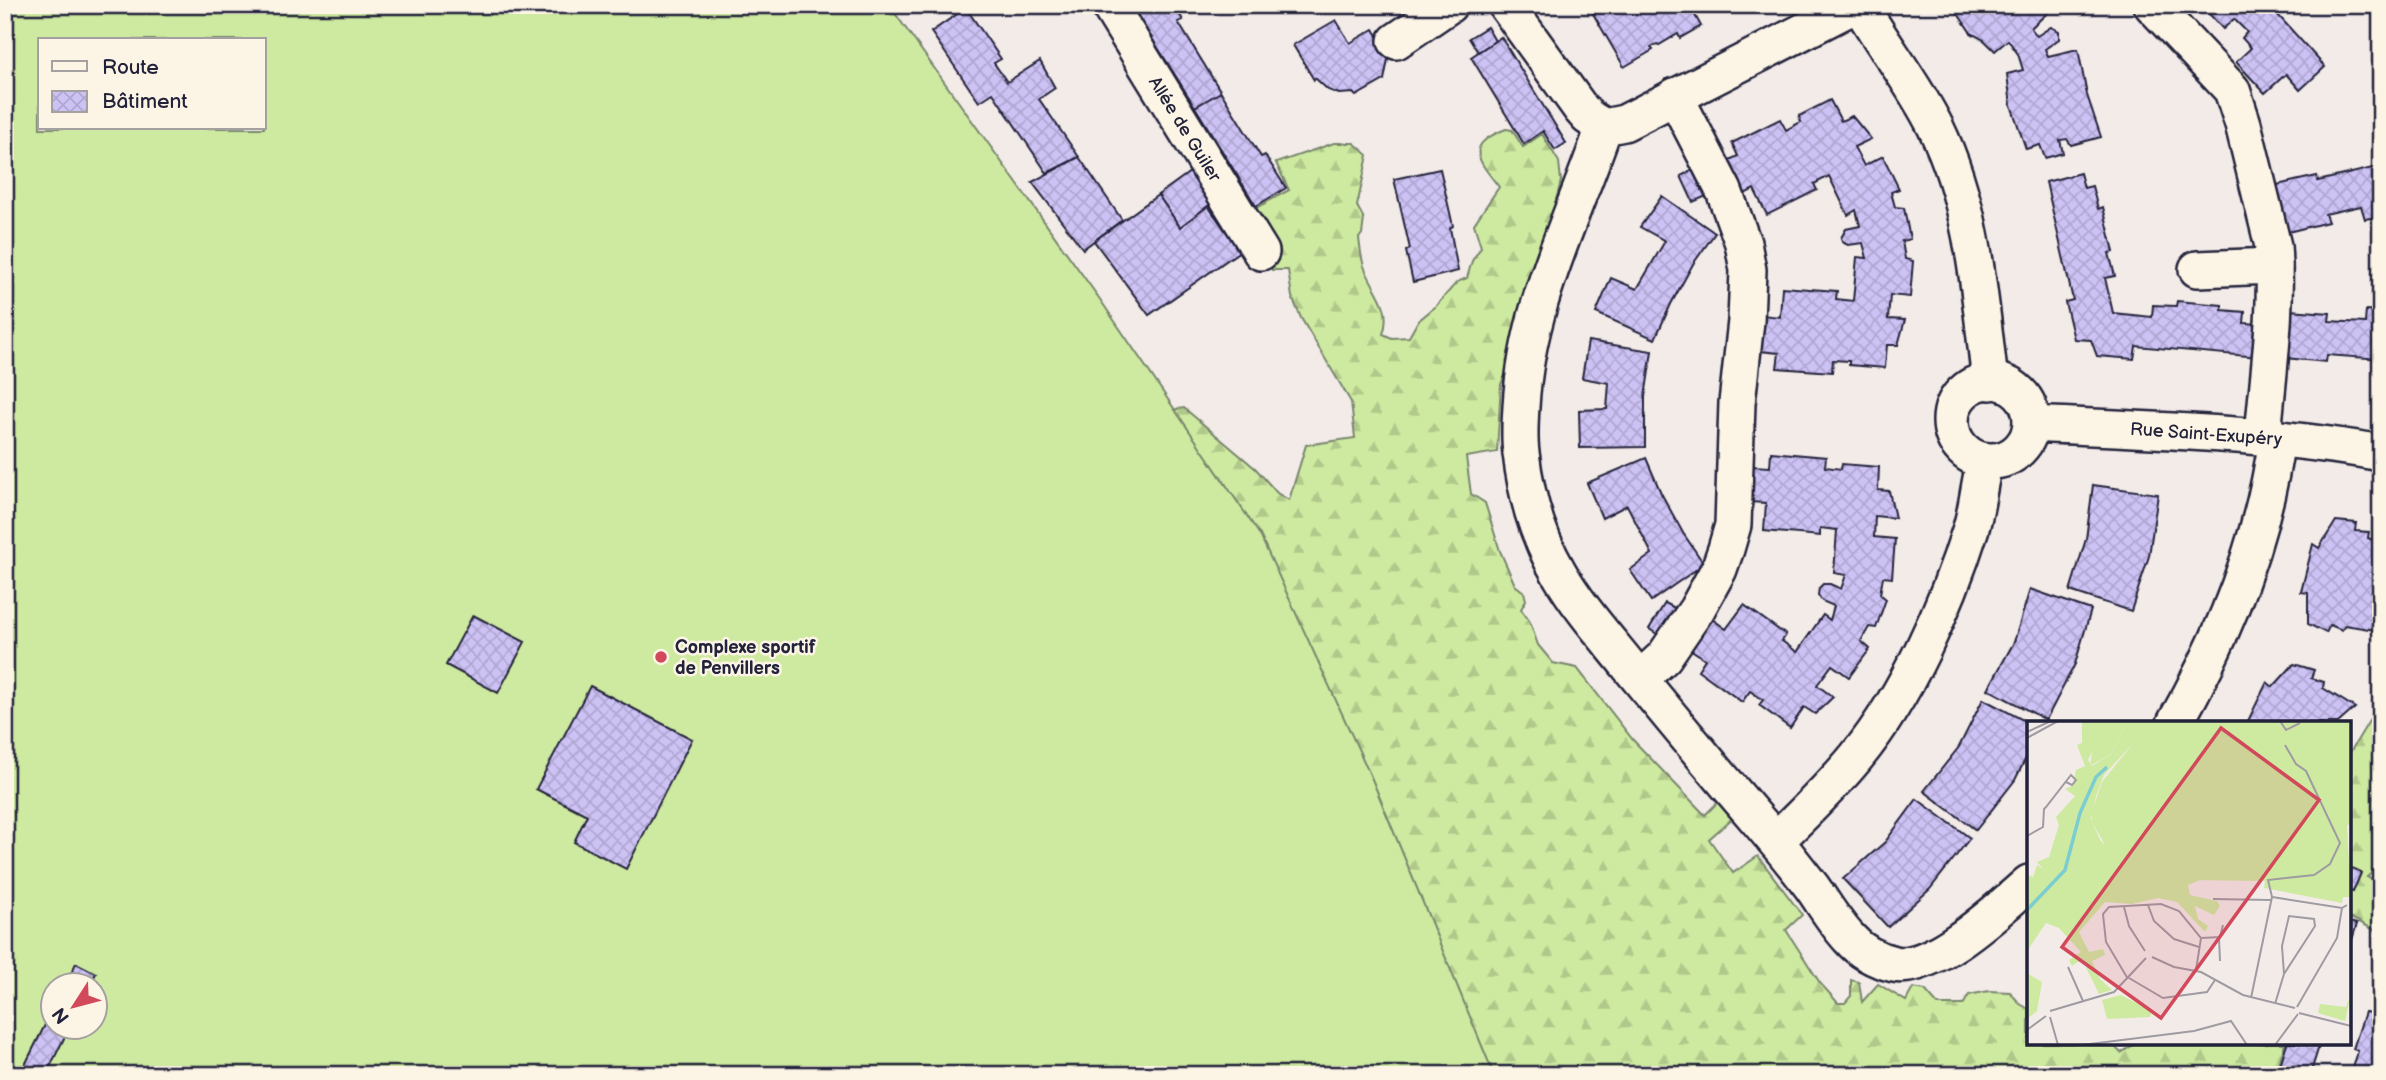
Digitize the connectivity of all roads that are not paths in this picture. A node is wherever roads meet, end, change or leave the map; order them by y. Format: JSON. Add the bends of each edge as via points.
{"nodes":[{"id":1,"x":1109,"y":5,"type":"edge"},
{"id":2,"x":1449,"y":5,"type":"edge"},
{"id":3,"x":1506,"y":5,"type":"edge"},
{"id":4,"x":1855,"y":5,"type":"edge"},
{"id":5,"x":1860,"y":5,"type":"edge"},
{"id":6,"x":2152,"y":5,"type":"edge"},
{"id":7,"x":1396,"y":41,"type":"dead end"},
{"id":8,"x":1675,"y":96,"type":"junction"},
{"id":9,"x":1604,"y":127,"type":"junction"},
{"id":10,"x":1261,"y":252,"type":"dead end"},
{"id":11,"x":2274,"y":266,"type":"junction"},
{"id":12,"x":2197,"y":269,"type":"dead end"},
{"id":13,"x":1990,"y":382,"type":"junction"},
{"id":14,"x":2031,"y":424,"type":"junction"},
{"id":15,"x":2270,"y":437,"type":"junction"},
{"id":16,"x":2381,"y":453,"type":"edge"},
{"id":17,"x":1984,"y":461,"type":"junction"},
{"id":18,"x":1640,"y":679,"type":"junction"},
{"id":19,"x":2176,"y":721,"type":"edge"},
{"id":20,"x":1776,"y":841,"type":"junction"},
{"id":21,"x":2027,"y":885,"type":"edge"}],
"edges":[{"from":1,"to":10,"type":"street","name":"Allée de Guiler"},
{"from":2,"to":7,"type":"street"},
{"from":3,"to":9,"type":"street","via":[[1581,109]]},
{"from":4,"to":8,"type":"street"},
{"from":5,"to":13,"type":"street","via":[[1929,117],[1951,167],[1970,235]]},
{"from":6,"to":11,"type":"street","via":[[2232,90],[2273,246]]},
{"from":8,"to":9,"type":"street","via":[[1624,123]]},
{"from":8,"to":18,"type":"street","via":[[1724,191],[1743,243],[1748,270],[1746,321],[1737,403],[1733,525],[1726,549],[1697,609],[1664,657]]},
{"from":9,"to":18,"type":"street","via":[[1556,251],[1528,343],[1520,450],[1532,511],[1550,557],[1572,594]]},
{"from":11,"to":12,"type":"street"},
{"from":11,"to":15,"type":"street"},
{"from":13,"to":14,"type":"street","via":[[2019,392],[2030,411]]},
{"from":13,"to":17,"type":"street","via":[[1965,391],[1952,412],[1955,438]]},
{"from":14,"to":15,"type":"street","name":"Rue Saint-Exupéry"},
{"from":14,"to":17,"type":"street","via":[[2017,452]]},
{"from":15,"to":16,"type":"street","name":"Rue Saint-Exupéry"},
{"from":15,"to":19,"type":"street","via":[[2271,482],[2245,569],[2211,655]]},
{"from":17,"to":20,"type":"street","via":[[1972,525],[1952,579],[1893,705],[1857,756]]},
{"from":18,"to":20,"type":"street"},
{"from":20,"to":21,"type":"street","via":[[1850,940],[1872,956],[1896,965],[1917,963],[1941,952]]}]}
